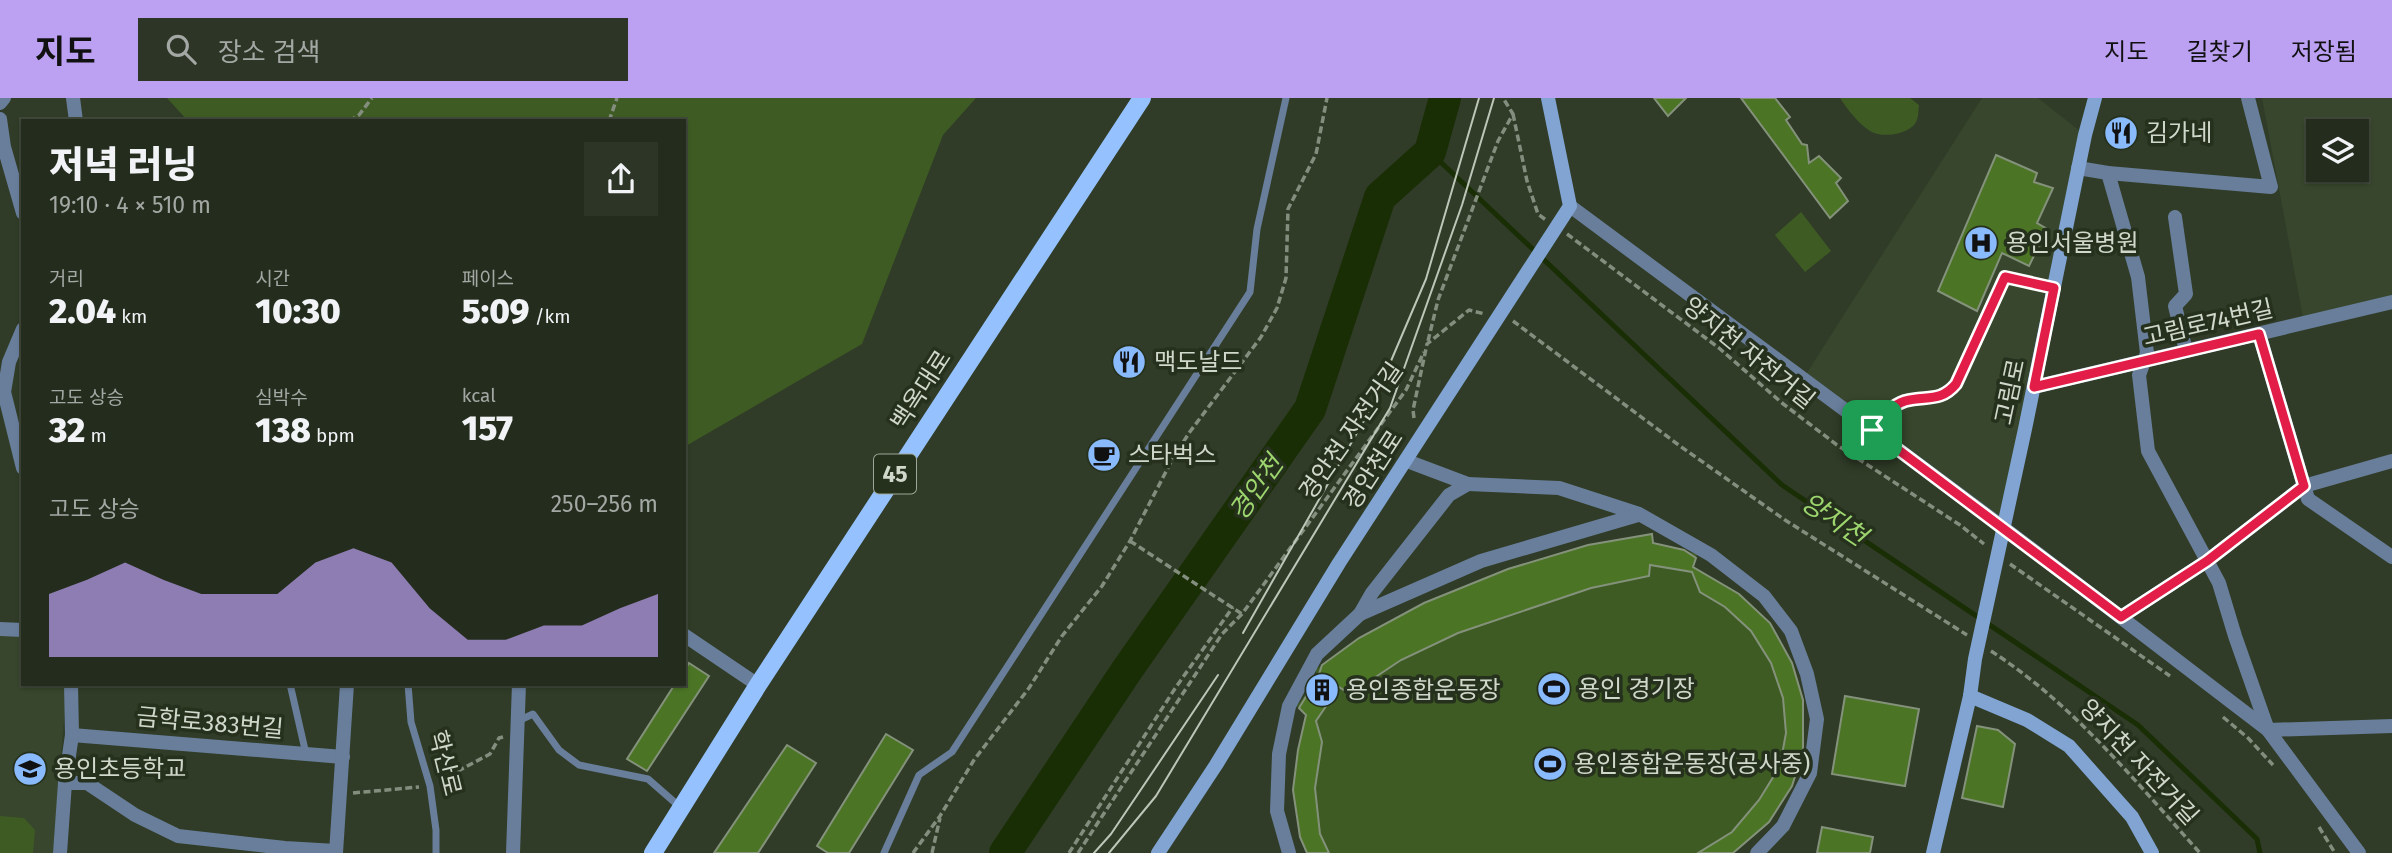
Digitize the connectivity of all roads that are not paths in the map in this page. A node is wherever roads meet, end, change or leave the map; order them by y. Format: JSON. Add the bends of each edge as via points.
{"nodes":[{"id":1,"x":4,"y":98,"type":"edge"},
{"id":2,"x":73,"y":98,"type":"edge"},
{"id":3,"x":1142,"y":98,"type":"edge"},
{"id":4,"x":1286,"y":98,"type":"edge"},
{"id":5,"x":1548,"y":98,"type":"edge"},
{"id":6,"x":2095,"y":98,"type":"edge"},
{"id":7,"x":2248,"y":98,"type":"edge"},
{"id":8,"x":0,"y":103,"type":"edge"},
{"id":9,"x":0,"y":119,"type":"edge"},
{"id":10,"x":76,"y":119,"type":"edge"},
{"id":11,"x":2078,"y":168,"type":"junction"},
{"id":12,"x":2108,"y":173,"type":"junction"},
{"id":13,"x":21,"y":206,"type":"edge"},
{"id":14,"x":1570,"y":206,"type":"junction"},
{"id":15,"x":2175,"y":217,"type":"dead end"},
{"id":16,"x":2054,"y":288,"type":"junction"},
{"id":17,"x":2392,"y":302,"type":"edge"},
{"id":18,"x":2259,"y":334,"type":"junction"},
{"id":19,"x":21,"y":335,"type":"edge"},
{"id":20,"x":2186,"y":351,"type":"junction"},
{"id":21,"x":2143,"y":362,"type":"junction"},
{"id":22,"x":2034,"y":387,"type":"junction"},
{"id":23,"x":1872,"y":430,"type":"junction"},
{"id":24,"x":21,"y":460,"type":"edge"},
{"id":25,"x":1407,"y":461,"type":"junction"},
{"id":26,"x":2392,"y":461,"type":"edge"},
{"id":27,"x":1468,"y":484,"type":"junction"},
{"id":28,"x":2304,"y":486,"type":"junction"},
{"id":29,"x":1639,"y":514,"type":"junction"},
{"id":30,"x":2003,"y":532,"type":"junction"},
{"id":31,"x":2392,"y":557,"type":"edge"},
{"id":32,"x":2207,"y":561,"type":"junction"},
{"id":33,"x":1360,"y":614,"type":"junction"},
{"id":34,"x":2121,"y":617,"type":"junction"},
{"id":35,"x":0,"y":629,"type":"edge"},
{"id":36,"x":21,"y":631,"type":"edge"},
{"id":37,"x":686,"y":636,"type":"edge"},
{"id":38,"x":758,"y":684,"type":"junction"},
{"id":39,"x":71,"y":686,"type":"edge"},
{"id":40,"x":290,"y":686,"type":"edge"},
{"id":41,"x":347,"y":686,"type":"edge"},
{"id":42,"x":408,"y":686,"type":"edge"},
{"id":43,"x":519,"y":686,"type":"edge"},
{"id":44,"x":1970,"y":696,"type":"junction"},
{"id":45,"x":518,"y":722,"type":"junction"},
{"id":46,"x":2392,"y":726,"type":"edge"},
{"id":47,"x":2268,"y":730,"type":"junction"},
{"id":48,"x":72,"y":735,"type":"junction"},
{"id":49,"x":306,"y":754,"type":"junction"},
{"id":50,"x":343,"y":757,"type":"junction"},
{"id":51,"x":65,"y":782,"type":"junction"},
{"id":52,"x":680,"y":807,"type":"junction"},
{"id":53,"x":339,"y":852,"type":"edge"},
{"id":54,"x":60,"y":853,"type":"edge"},
{"id":55,"x":436,"y":853,"type":"edge"},
{"id":56,"x":513,"y":853,"type":"edge"},
{"id":57,"x":653,"y":853,"type":"edge"},
{"id":58,"x":884,"y":853,"type":"edge"},
{"id":59,"x":1158,"y":853,"type":"edge"},
{"id":60,"x":1289,"y":853,"type":"edge"},
{"id":61,"x":1757,"y":853,"type":"edge"},
{"id":62,"x":1933,"y":853,"type":"edge"},
{"id":63,"x":2152,"y":853,"type":"edge"},
{"id":64,"x":2359,"y":853,"type":"edge"}],
"edges":[{"from":1,"to":8,"type":"street"},
{"from":2,"to":10,"type":"street"},
{"from":3,"to":38,"type":"main road","name":"백옥대로","number":"45"},
{"from":4,"to":58,"type":"lane","via":[[1257,229],[1251,292],[952,752],[919,775]]},
{"from":5,"to":14,"type":"street"},
{"from":6,"to":11,"type":"street","name":"고림로"},
{"from":7,"to":12,"type":"street","via":[[2271,187]]},
{"from":9,"to":13,"type":"street"},
{"from":11,"to":12,"type":"street"},
{"from":11,"to":16,"type":"street","name":"고림로"},
{"from":12,"to":21,"type":"street","via":[[2138,277],[2147,353]]},
{"from":14,"to":23,"type":"street"},
{"from":14,"to":25,"type":"street","name":"경안천로"},
{"from":15,"to":20,"type":"street","via":[[2186,294],[2175,306]]},
{"from":16,"to":22,"type":"street","name":"고림로"},
{"from":16,"to":23,"type":"lane","via":[[2005,277],[1949,393],[1903,402]]},
{"from":17,"to":18,"type":"street","name":"고림로74번길"},
{"from":18,"to":20,"type":"street","name":"고림로74번길"},
{"from":18,"to":28,"type":"street"},
{"from":19,"to":24,"type":"street","via":[[9,362],[4,392]]},
{"from":20,"to":21,"type":"street","name":"고림로74번길"},
{"from":21,"to":22,"type":"street","name":"고림로74번길"},
{"from":21,"to":32,"type":"street","via":[[2139,375],[2148,451]]},
{"from":22,"to":30,"type":"street","name":"고림로"},
{"from":23,"to":30,"type":"street"},
{"from":25,"to":27,"type":"street"},
{"from":25,"to":59,"type":"street","name":"경안천로"},
{"from":26,"to":28,"type":"street"},
{"from":27,"to":29,"type":"street","via":[[1559,488]]},
{"from":27,"to":33,"type":"street","via":[[1449,495],[1371,593]]},
{"from":28,"to":31,"type":"street","via":[[2308,499]]},
{"from":28,"to":32,"type":"street"},
{"from":29,"to":33,"type":"street","via":[[1481,561]]},
{"from":29,"to":61,"type":"street","via":[[1711,555],[1764,596],[1791,631],[1807,674],[1817,719],[1810,773],[1783,826]]},
{"from":30,"to":34,"type":"street"},
{"from":30,"to":44,"type":"street","name":"고림로"},
{"from":32,"to":34,"type":"street"},
{"from":32,"to":47,"type":"street","via":[[2219,583]]},
{"from":33,"to":60,"type":"street","via":[[1317,654],[1289,706],[1279,754],[1277,811]]},
{"from":34,"to":47,"type":"street"},
{"from":35,"to":36,"type":"street"},
{"from":37,"to":38,"type":"street"},
{"from":38,"to":52,"type":"main road","name":"백옥대로","number":"45"},
{"from":39,"to":48,"type":"street"},
{"from":40,"to":49,"type":"lane"},
{"from":41,"to":50,"type":"street"},
{"from":42,"to":55,"type":"lane","name":"학산로","via":[[411,722],[430,786]]},
{"from":43,"to":45,"type":"street"},
{"from":44,"to":62,"type":"street","name":"고림로"},
{"from":44,"to":63,"type":"street","via":[[2026,720],[2069,746],[2132,817]]},
{"from":45,"to":52,"type":"lane","via":[[533,714],[559,750],[579,765],[648,779]]},
{"from":45,"to":56,"type":"street"},
{"from":46,"to":47,"type":"street"},
{"from":47,"to":64,"type":"street"},
{"from":48,"to":49,"type":"street","name":"금학로383번길"},
{"from":48,"to":51,"type":"street"},
{"from":49,"to":50,"type":"street","name":"금학로383번길"},
{"from":50,"to":53,"type":"street"},
{"from":51,"to":53,"type":"street","via":[[87,783],[178,836]]},
{"from":51,"to":54,"type":"street"},
{"from":52,"to":57,"type":"main road","name":"백옥대로","number":"45"}]}
